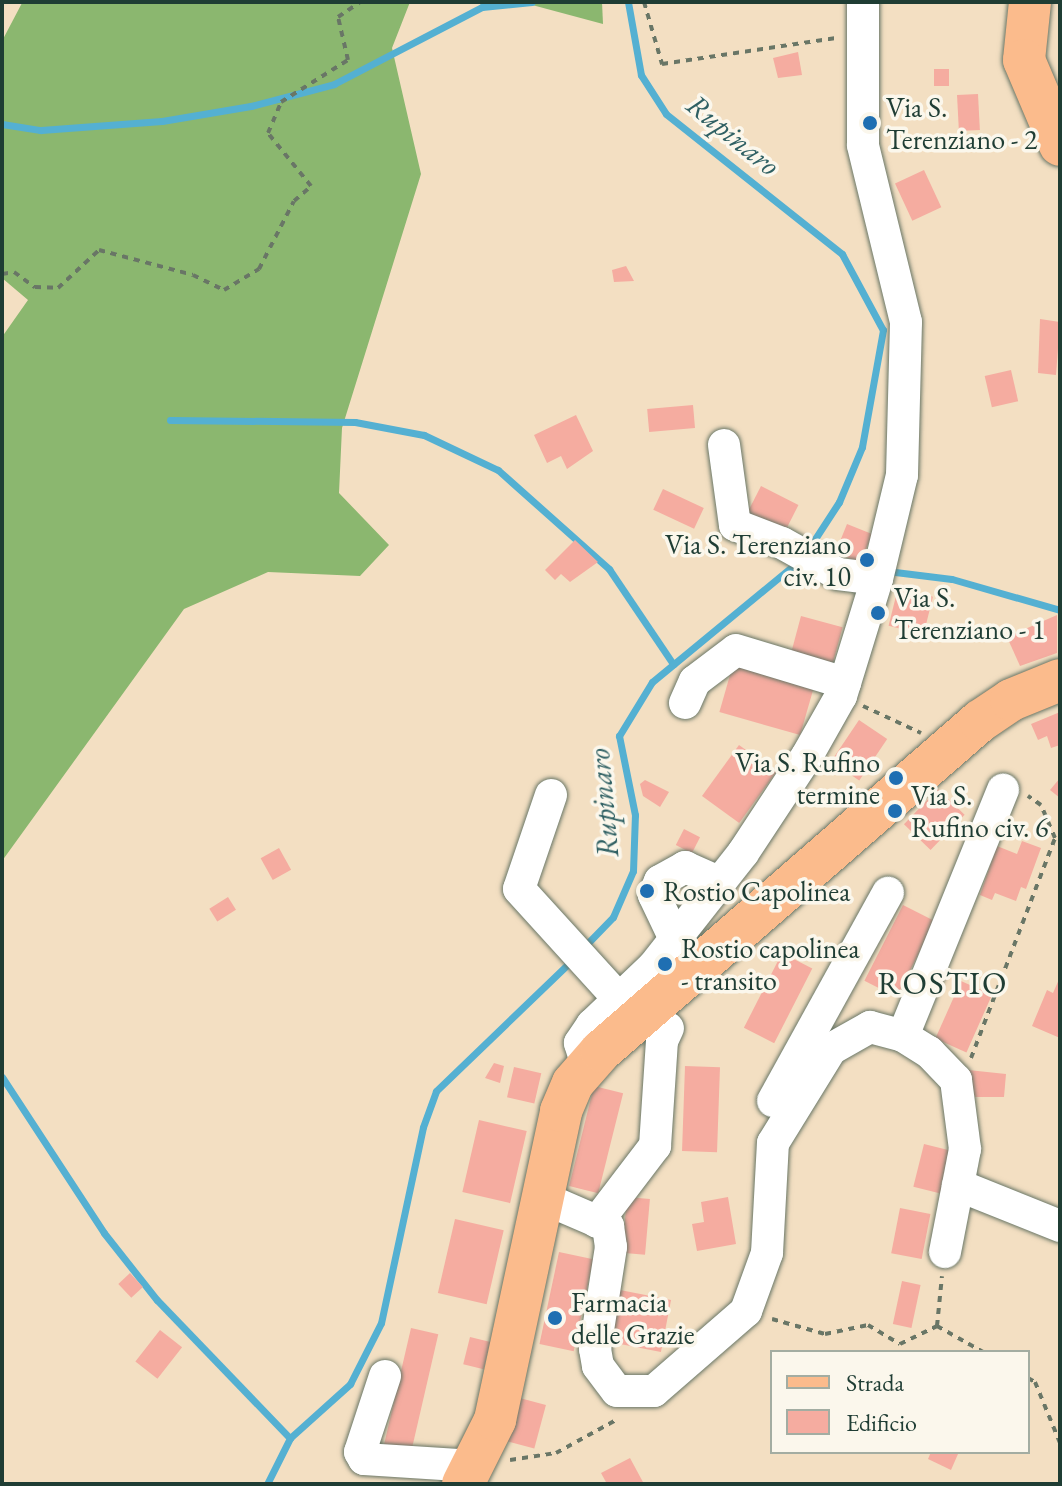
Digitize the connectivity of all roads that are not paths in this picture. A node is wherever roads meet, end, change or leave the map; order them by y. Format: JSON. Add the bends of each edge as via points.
{"nodes":[{"id":1,"x":863,"y":2,"type":"edge"},
{"id":2,"x":1030,"y":2,"type":"edge"},
{"id":3,"x":1060,"y":145,"type":"edge"},
{"id":4,"x":724,"y":445,"type":"dead end"},
{"id":5,"x":877,"y":579,"type":"junction"},
{"id":6,"x":1060,"y":680,"type":"edge"},
{"id":7,"x":845,"y":683,"type":"junction"},
{"id":8,"x":685,"y":703,"type":"dead end"},
{"id":9,"x":1003,"y":790,"type":"dead end"},
{"id":10,"x":551,"y":795,"type":"dead end"},
{"id":11,"x":719,"y":882,"type":"junction"},
{"id":12,"x":888,"y":893,"type":"dead end"},
{"id":13,"x":675,"y":939,"type":"junction"},
{"id":14,"x":621,"y":1001,"type":"junction"},
{"id":15,"x":668,"y":1028,"type":"dead end"},
{"id":16,"x":903,"y":1036,"type":"junction"},
{"id":17,"x":587,"y":1065,"type":"junction"},
{"id":18,"x":778,"y":1134,"type":"junction"},
{"id":19,"x":958,"y":1185,"type":"junction"},
{"id":20,"x":543,"y":1198,"type":"junction"},
{"id":21,"x":597,"y":1222,"type":"junction"},
{"id":22,"x":1060,"y":1226,"type":"edge"},
{"id":23,"x":945,"y":1252,"type":"road end"},
{"id":24,"x":385,"y":1376,"type":"dead end"},
{"id":25,"x":466,"y":1470,"type":"edge"},
{"id":26,"x":390,"y":1484,"type":"edge"}],
"edges":[{"from":1,"to":5,"type":"street","via":[[863,145],[906,322],[902,475]]},
{"from":2,"to":3,"type":"main road","via":[[1024,60]]},
{"from":4,"to":5,"type":"street","via":[[735,525],[838,574]]},
{"from":5,"to":7,"type":"street"},
{"from":6,"to":17,"type":"main road","via":[[1011,700],[980,721]]},
{"from":7,"to":8,"type":"street","via":[[736,650],[695,681]]},
{"from":7,"to":11,"type":"street","via":[[807,756]]},
{"from":9,"to":16,"type":"street"},
{"from":10,"to":14,"type":"street","via":[[519,889]]},
{"from":11,"to":13,"type":"street"},
{"from":11,"to":13,"type":"street","via":[[685,867],[660,881],[654,895]]},
{"from":12,"to":18,"type":"street","via":[[771,1103]]},
{"from":13,"to":14,"type":"street"},
{"from":14,"to":17,"type":"street","via":[[580,1043]]},
{"from":15,"to":21,"type":"street","via":[[662,1041],[655,1146]]},
{"from":16,"to":18,"type":"street","via":[[870,1027],[831,1049]]},
{"from":16,"to":19,"type":"street","via":[[929,1052],[956,1080],[965,1149]]},
{"from":17,"to":20,"type":"main road","via":[[561,1111]]},
{"from":18,"to":21,"type":"street","via":[[767,1253],[746,1311],[654,1391],[617,1391],[598,1366],[595,1349],[611,1247],[608,1226]]},
{"from":19,"to":22,"type":"street"},
{"from":19,"to":23,"type":"street"},
{"from":20,"to":21,"type":"street"},
{"from":20,"to":25,"type":"main road","via":[[495,1420]]},
{"from":24,"to":25,"type":"street","via":[[360,1452],[364,1459]]},
{"from":25,"to":26,"type":"street"}]}
